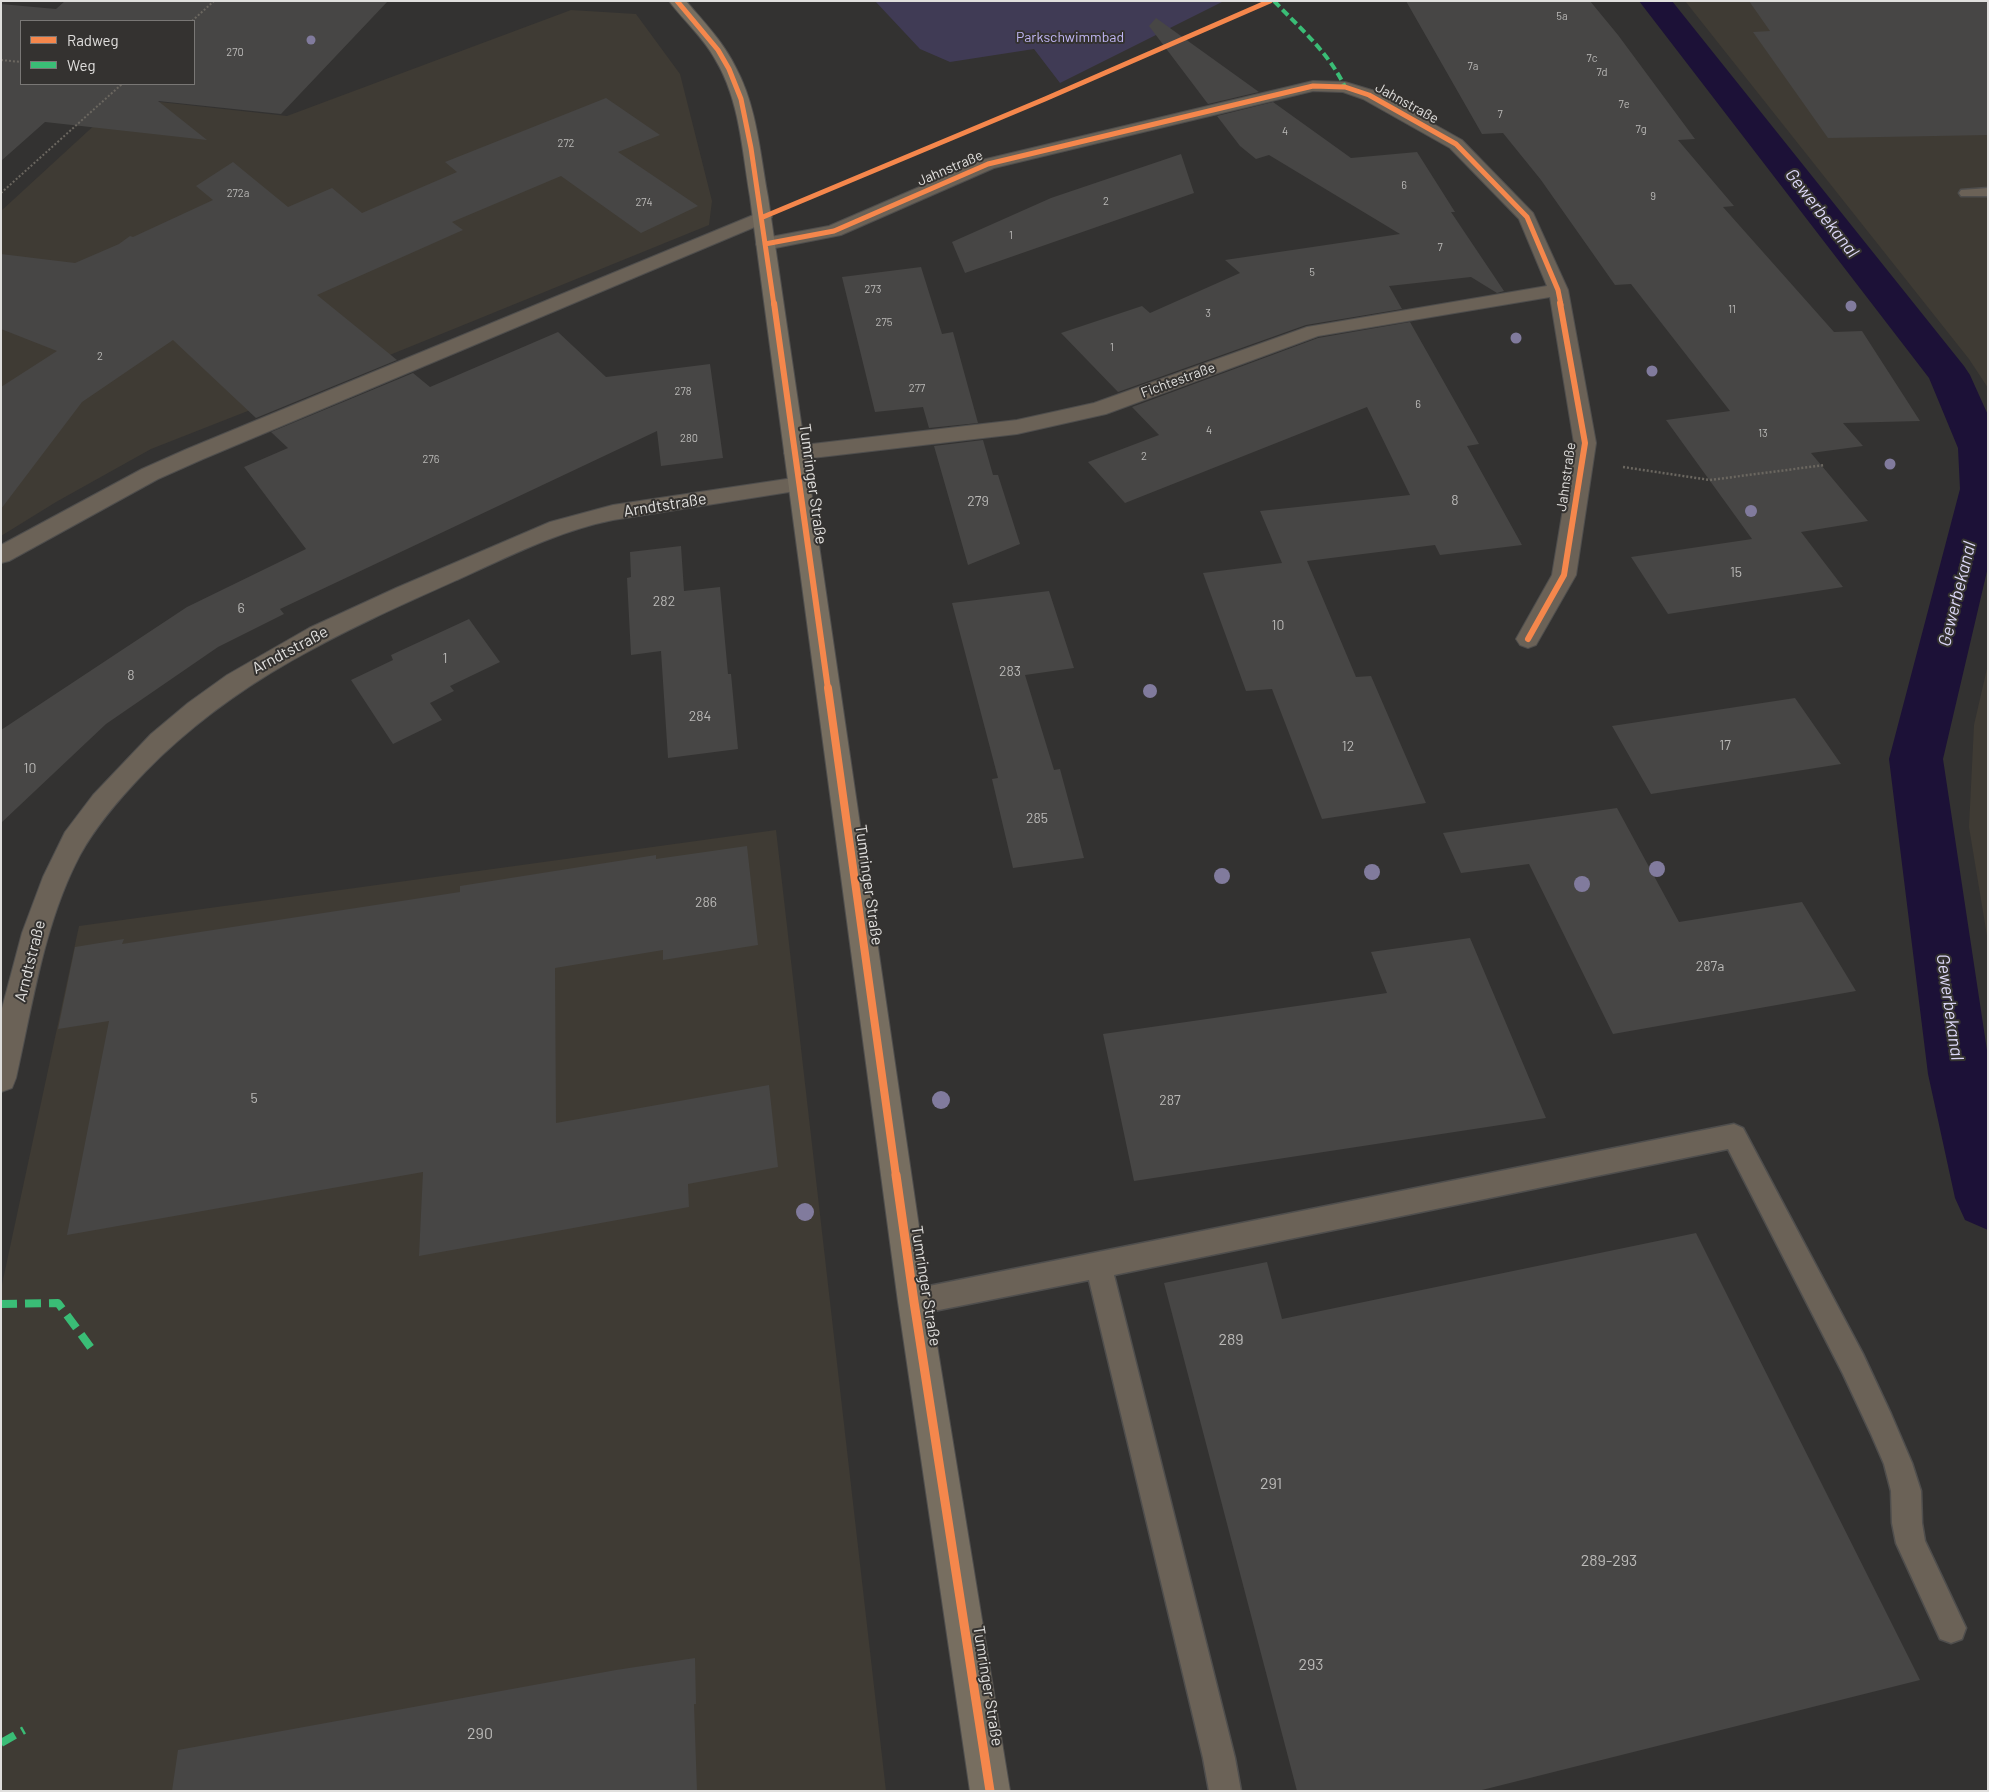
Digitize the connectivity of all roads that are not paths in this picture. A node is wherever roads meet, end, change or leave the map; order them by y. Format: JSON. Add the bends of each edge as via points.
{"nodes":[{"id":1,"x":677,"y":1,"type":"edge"},
{"id":2,"x":1988,"y":192,"type":"edge"},
{"id":3,"x":1966,"y":193,"type":"dead end"},
{"id":4,"x":762,"y":216,"type":"junction"},
{"id":5,"x":765,"y":244,"type":"junction"},
{"id":6,"x":1558,"y":290,"type":"junction"},
{"id":7,"x":795,"y":453,"type":"junction"},
{"id":8,"x":800,"y":484,"type":"junction"},
{"id":9,"x":1,"y":555,"type":"edge"},
{"id":10,"x":1528,"y":639,"type":"dead end"},
{"id":11,"x":1,"y":1078,"type":"edge"},
{"id":12,"x":1098,"y":1264,"type":"junction"},
{"id":13,"x":914,"y":1302,"type":"junction"},
{"id":14,"x":1951,"y":1628,"type":"dead end"},
{"id":15,"x":990,"y":1791,"type":"edge"},
{"id":16,"x":1225,"y":1791,"type":"edge"}],
"edges":[{"from":1,"to":4,"type":"main road","name":"Tumringer Straße","via":[[708,35],[736,86],[742,103]]},
{"from":2,"to":3,"type":"lane"},
{"from":4,"to":5,"type":"main road","name":"Tumringer Straße"},
{"from":4,"to":9,"type":"street","via":[[150,474]]},
{"from":5,"to":6,"type":"street","name":"Jahnstraße","via":[[834,230],[988,164],[1314,86],[1345,87],[1369,95],[1456,144],[1527,217]]},
{"from":5,"to":7,"type":"main road","name":"Tumringer Straße"},
{"from":6,"to":7,"type":"street","name":"Fichtestraße","via":[[1314,331],[1098,409],[1017,427]]},
{"from":6,"to":10,"type":"street","name":"Jahnstraße","via":[[1585,443],[1564,575]]},
{"from":7,"to":8,"type":"main road","name":"Tumringer Straße"},
{"from":8,"to":11,"type":"street","name":"Arndtstraße","via":[[598,515],[566,525],[333,627],[255,668],[218,692],[145,754],[90,817],[71,847],[43,911]]},
{"from":8,"to":13,"type":"main road","name":"Tumringer Straße"},
{"from":12,"to":13,"type":"lane"},
{"from":12,"to":14,"type":"lane","via":[[1734,1136],[1881,1424],[1906,1491],[1911,1543]]},
{"from":12,"to":16,"type":"lane"},
{"from":13,"to":15,"type":"main road","name":"Tumringer Straße"}]}
